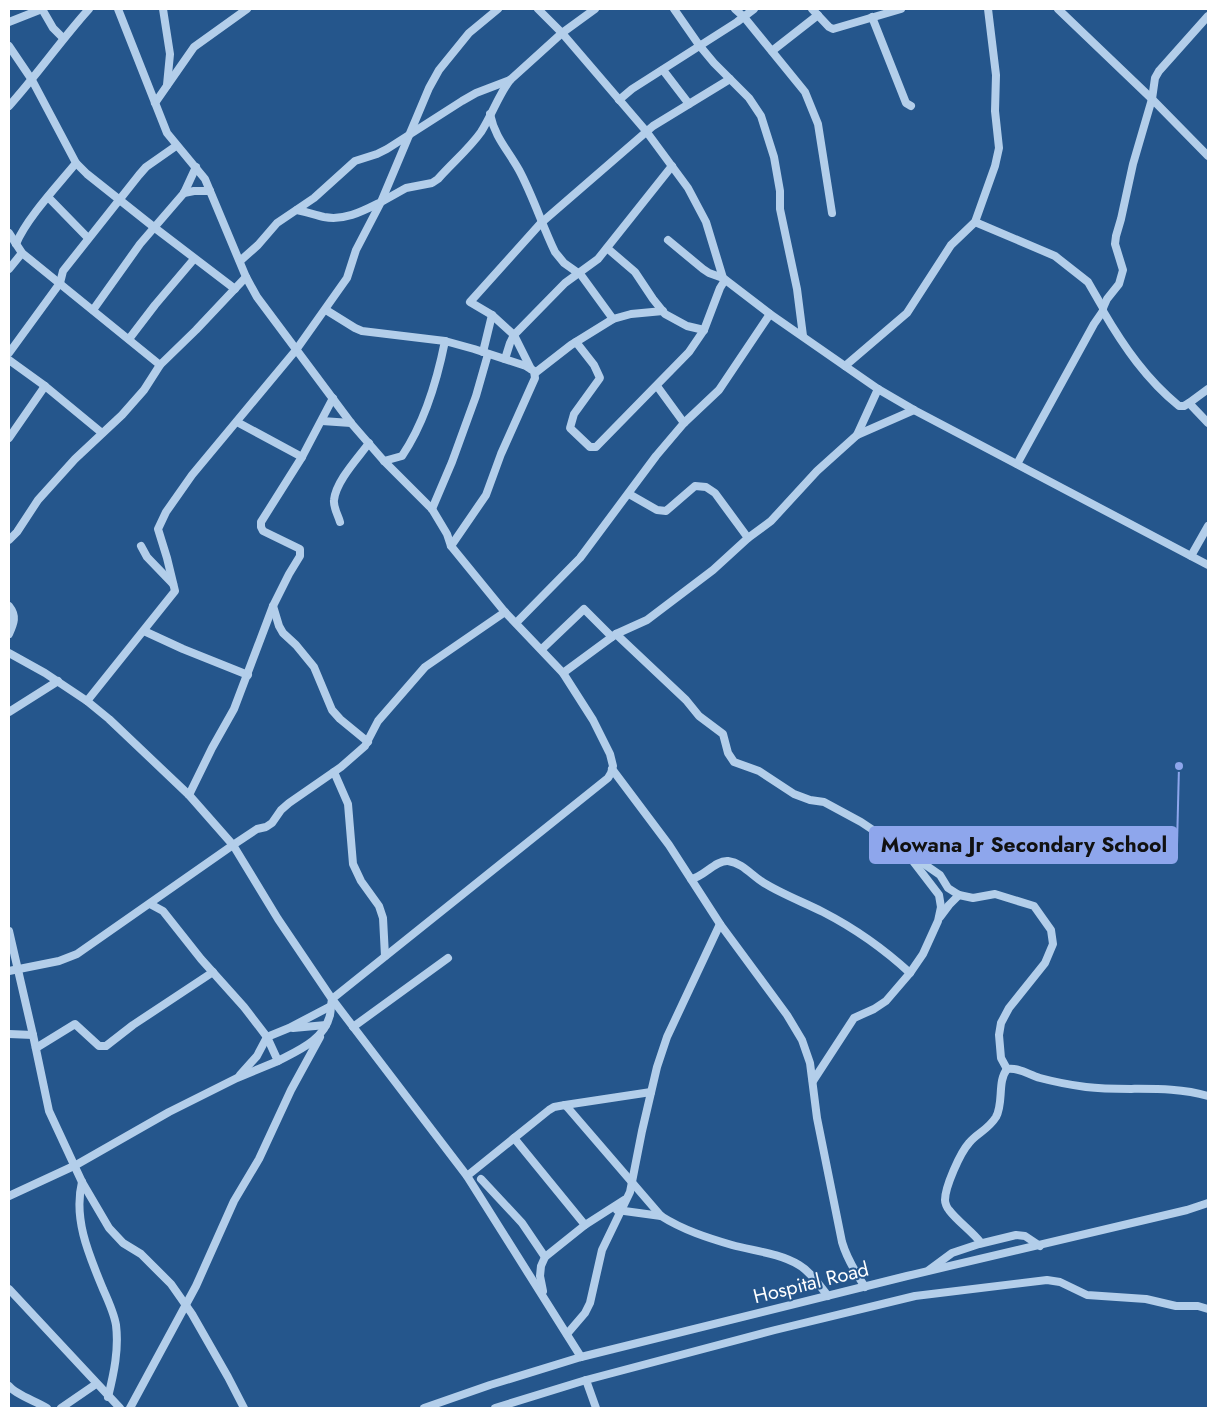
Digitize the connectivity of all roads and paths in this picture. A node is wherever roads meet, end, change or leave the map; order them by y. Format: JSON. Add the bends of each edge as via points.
{"nodes":[{"id":1,"x":42,"y":9,"type":"edge"},
{"id":2,"x":88,"y":9,"type":"edge"},
{"id":3,"x":118,"y":9,"type":"edge"},
{"id":4,"x":164,"y":9,"type":"edge"},
{"id":5,"x":246,"y":9,"type":"edge"},
{"id":6,"x":498,"y":9,"type":"edge"},
{"id":7,"x":538,"y":9,"type":"edge"},
{"id":8,"x":595,"y":9,"type":"edge"},
{"id":9,"x":674,"y":9,"type":"edge"},
{"id":10,"x":734,"y":9,"type":"edge"},
{"id":11,"x":754,"y":9,"type":"edge"},
{"id":12,"x":812,"y":9,"type":"edge"},
{"id":13,"x":901,"y":9,"type":"edge"},
{"id":14,"x":988,"y":9,"type":"edge"},
{"id":15,"x":1058,"y":9,"type":"edge"},
{"id":16,"x":818,"y":15,"type":"junction"},
{"id":17,"x":1208,"y":16,"type":"edge"},
{"id":18,"x":744,"y":17,"type":"junction"},
{"id":19,"x":872,"y":17,"type":"junction"},
{"id":20,"x":9,"y":22,"type":"edge"},
{"id":21,"x":562,"y":33,"type":"junction"},
{"id":22,"x":63,"y":38,"type":"junction"},
{"id":23,"x":699,"y":45,"type":"junction"},
{"id":24,"x":9,"y":46,"type":"edge"},
{"id":25,"x":772,"y":51,"type":"junction"},
{"id":26,"x":663,"y":70,"type":"junction"},
{"id":27,"x":730,"y":79,"type":"junction"},
{"id":28,"x":32,"y":80,"type":"junction"},
{"id":29,"x":510,"y":80,"type":"junction"},
{"id":30,"x":166,"y":87,"type":"junction"},
{"id":31,"x":1152,"y":99,"type":"junction"},
{"id":32,"x":619,"y":100,"type":"junction"},
{"id":33,"x":155,"y":103,"type":"junction"},
{"id":34,"x":689,"y":104,"type":"junction"},
{"id":35,"x":9,"y":106,"type":"edge"},
{"id":36,"x":911,"y":106,"type":"dead end"},
{"id":37,"x":490,"y":114,"type":"junction"},
{"id":38,"x":646,"y":131,"type":"junction"},
{"id":39,"x":408,"y":136,"type":"junction"},
{"id":40,"x":176,"y":146,"type":"junction"},
{"id":41,"x":1208,"y":156,"type":"edge"},
{"id":42,"x":76,"y":163,"type":"junction"},
{"id":43,"x":672,"y":166,"type":"junction"},
{"id":44,"x":196,"y":167,"type":"junction"},
{"id":45,"x":210,"y":191,"type":"junction"},
{"id":46,"x":184,"y":193,"type":"junction"},
{"id":47,"x":48,"y":197,"type":"junction"},
{"id":48,"x":119,"y":199,"type":"junction"},
{"id":49,"x":381,"y":202,"type":"junction"},
{"id":50,"x":297,"y":210,"type":"junction"},
{"id":51,"x":832,"y":213,"type":"dead end"},
{"id":52,"x":975,"y":222,"type":"junction"},
{"id":53,"x":541,"y":223,"type":"junction"},
{"id":54,"x":155,"y":228,"type":"junction"},
{"id":55,"x":9,"y":233,"type":"edge"},
{"id":56,"x":88,"y":238,"type":"junction"},
{"id":57,"x":668,"y":240,"type":"dead end"},
{"id":58,"x":16,"y":244,"type":"junction"},
{"id":59,"x":607,"y":248,"type":"junction"},
{"id":60,"x":22,"y":252,"type":"junction"},
{"id":61,"x":194,"y":259,"type":"junction"},
{"id":62,"x":240,"y":261,"type":"junction"},
{"id":63,"x":9,"y":269,"type":"edge"},
{"id":64,"x":578,"y":272,"type":"junction"},
{"id":65,"x":246,"y":277,"type":"junction"},
{"id":66,"x":724,"y":279,"type":"junction"},
{"id":67,"x":60,"y":283,"type":"junction"},
{"id":68,"x":235,"y":289,"type":"junction"},
{"id":69,"x":93,"y":310,"type":"junction"},
{"id":70,"x":326,"y":310,"type":"junction"},
{"id":71,"x":1103,"y":310,"type":"junction"},
{"id":72,"x":663,"y":311,"type":"junction"},
{"id":73,"x":770,"y":314,"type":"junction"},
{"id":74,"x":492,"y":315,"type":"junction"},
{"id":75,"x":613,"y":319,"type":"junction"},
{"id":76,"x":704,"y":330,"type":"junction"},
{"id":77,"x":514,"y":335,"type":"junction"},
{"id":78,"x":803,"y":336,"type":"junction"},
{"id":79,"x":129,"y":339,"type":"junction"},
{"id":80,"x":445,"y":341,"type":"junction"},
{"id":81,"x":576,"y":342,"type":"junction"},
{"id":82,"x":296,"y":350,"type":"junction"},
{"id":83,"x":9,"y":353,"type":"edge"},
{"id":84,"x":486,"y":353,"type":"junction"},
{"id":85,"x":9,"y":360,"type":"edge"},
{"id":86,"x":505,"y":360,"type":"junction"},
{"id":87,"x":160,"y":364,"type":"junction"},
{"id":88,"x":845,"y":366,"type":"junction"},
{"id":89,"x":533,"y":371,"type":"junction"},
{"id":90,"x":45,"y":386,"type":"junction"},
{"id":91,"x":657,"y":386,"type":"junction"},
{"id":92,"x":878,"y":388,"type":"junction"},
{"id":93,"x":1208,"y":389,"type":"edge"},
{"id":94,"x":333,"y":398,"type":"junction"},
{"id":95,"x":1189,"y":403,"type":"junction"},
{"id":96,"x":914,"y":410,"type":"junction"},
{"id":97,"x":322,"y":421,"type":"junction"},
{"id":98,"x":237,"y":422,"type":"junction"},
{"id":99,"x":351,"y":423,"type":"junction"},
{"id":100,"x":684,"y":423,"type":"junction"},
{"id":101,"x":1208,"y":423,"type":"edge"},
{"id":102,"x":102,"y":433,"type":"junction"},
{"id":103,"x":857,"y":435,"type":"junction"},
{"id":104,"x":9,"y":438,"type":"edge"},
{"id":105,"x":369,"y":443,"type":"junction"},
{"id":106,"x":302,"y":458,"type":"junction"},
{"id":107,"x":384,"y":461,"type":"junction"},
{"id":108,"x":1017,"y":464,"type":"junction"},
{"id":109,"x":628,"y":494,"type":"junction"},
{"id":110,"x":432,"y":509,"type":"junction"},
{"id":111,"x":340,"y":522,"type":"dead end"},
{"id":112,"x":1208,"y":526,"type":"edge"},
{"id":113,"x":748,"y":538,"type":"junction"},
{"id":114,"x":9,"y":540,"type":"edge"},
{"id":115,"x":141,"y":546,"type":"dead end"},
{"id":116,"x":451,"y":546,"type":"junction"},
{"id":117,"x":1191,"y":556,"type":"junction"},
{"id":118,"x":1208,"y":565,"type":"edge"},
{"id":119,"x":174,"y":585,"type":"junction"},
{"id":120,"x":9,"y":606,"type":"edge"},
{"id":121,"x":274,"y":606,"type":"junction"},
{"id":122,"x":505,"y":612,"type":"junction"},
{"id":123,"x":516,"y":623,"type":"junction"},
{"id":124,"x":266,"y":626,"type":"junction"},
{"id":125,"x":278,"y":626,"type":"junction"},
{"id":126,"x":144,"y":631,"type":"junction"},
{"id":127,"x":9,"y":634,"type":"edge"},
{"id":128,"x":614,"y":635,"type":"junction"},
{"id":129,"x":542,"y":650,"type":"junction"},
{"id":130,"x":9,"y":653,"type":"edge"},
{"id":131,"x":563,"y":672,"type":"junction"},
{"id":132,"x":248,"y":675,"type":"junction"},
{"id":133,"x":58,"y":681,"type":"junction"},
{"id":134,"x":87,"y":701,"type":"junction"},
{"id":135,"x":9,"y":712,"type":"edge"},
{"id":136,"x":368,"y":742,"type":"junction"},
{"id":137,"x":612,"y":769,"type":"junction"},
{"id":138,"x":334,"y":772,"type":"junction"},
{"id":139,"x":190,"y":795,"type":"junction"},
{"id":140,"x":233,"y":845,"type":"junction"},
{"id":141,"x":906,"y":852,"type":"junction"},
{"id":142,"x":691,"y":879,"type":"junction"},
{"id":143,"x":959,"y":895,"type":"junction"},
{"id":144,"x":159,"y":898,"type":"junction"},
{"id":145,"x":150,"y":904,"type":"junction"},
{"id":146,"x":163,"y":911,"type":"junction"},
{"id":147,"x":938,"y":921,"type":"junction"},
{"id":148,"x":720,"y":924,"type":"junction"},
{"id":149,"x":9,"y":932,"type":"edge"},
{"id":150,"x":384,"y":956,"type":"junction"},
{"id":151,"x":448,"y":958,"type":"dead end"},
{"id":152,"x":18,"y":969,"type":"junction"},
{"id":153,"x":9,"y":972,"type":"edge"},
{"id":154,"x":213,"y":972,"type":"junction"},
{"id":155,"x":910,"y":973,"type":"junction"},
{"id":156,"x":332,"y":1002,"type":"junction"},
{"id":157,"x":353,"y":1027,"type":"junction"},
{"id":158,"x":289,"y":1028,"type":"junction"},
{"id":159,"x":324,"y":1029,"type":"junction"},
{"id":160,"x":9,"y":1034,"type":"edge"},
{"id":161,"x":33,"y":1035,"type":"junction"},
{"id":162,"x":267,"y":1037,"type":"junction"},
{"id":163,"x":36,"y":1048,"type":"junction"},
{"id":164,"x":278,"y":1061,"type":"junction"},
{"id":165,"x":1008,"y":1069,"type":"junction"},
{"id":166,"x":237,"y":1078,"type":"junction"},
{"id":167,"x":813,"y":1081,"type":"junction"},
{"id":168,"x":651,"y":1092,"type":"junction"},
{"id":169,"x":1208,"y":1096,"type":"edge"},
{"id":170,"x":564,"y":1105,"type":"junction"},
{"id":171,"x":514,"y":1138,"type":"junction"},
{"id":172,"x":484,"y":1162,"type":"junction"},
{"id":173,"x":76,"y":1165,"type":"junction"},
{"id":174,"x":467,"y":1176,"type":"junction"},
{"id":175,"x":481,"y":1179,"type":"junction"},
{"id":176,"x":82,"y":1182,"type":"junction"},
{"id":177,"x":632,"y":1182,"type":"junction"},
{"id":178,"x":478,"y":1193,"type":"junction"},
{"id":179,"x":9,"y":1196,"type":"edge"},
{"id":180,"x":627,"y":1197,"type":"junction"},
{"id":181,"x":1208,"y":1203,"type":"edge"},
{"id":182,"x":610,"y":1209,"type":"junction"},
{"id":183,"x":621,"y":1210,"type":"junction"},
{"id":184,"x":661,"y":1216,"type":"junction"},
{"id":185,"x":585,"y":1225,"type":"junction"},
{"id":186,"x":981,"y":1243,"type":"junction"},
{"id":187,"x":1040,"y":1246,"type":"junction"},
{"id":188,"x":545,"y":1257,"type":"junction"},
{"id":189,"x":928,"y":1272,"type":"junction"},
{"id":190,"x":866,"y":1286,"type":"junction"},
{"id":191,"x":9,"y":1290,"type":"edge"},
{"id":192,"x":544,"y":1296,"type":"junction"},
{"id":193,"x":828,"y":1296,"type":"junction"},
{"id":194,"x":186,"y":1306,"type":"junction"},
{"id":195,"x":1208,"y":1309,"type":"edge"},
{"id":196,"x":567,"y":1334,"type":"junction"},
{"id":197,"x":581,"y":1357,"type":"junction"},
{"id":198,"x":586,"y":1380,"type":"junction"},
{"id":199,"x":96,"y":1384,"type":"junction"},
{"id":200,"x":9,"y":1386,"type":"edge"},
{"id":201,"x":108,"y":1397,"type":"junction"},
{"id":202,"x":47,"y":1408,"type":"edge"},
{"id":203,"x":61,"y":1408,"type":"edge"},
{"id":204,"x":120,"y":1408,"type":"edge"},
{"id":205,"x":130,"y":1408,"type":"edge"},
{"id":206,"x":244,"y":1408,"type":"edge"},
{"id":207,"x":424,"y":1408,"type":"edge"},
{"id":208,"x":495,"y":1408,"type":"edge"},
{"id":209,"x":596,"y":1408,"type":"edge"}],
"edges":[{"from":1,"to":20,"type":"street"},
{"from":1,"to":22,"type":"street"},
{"from":2,"to":22,"type":"street"},
{"from":3,"to":33,"type":"street"},
{"from":4,"to":30,"type":"street","via":[[170,54]]},
{"from":5,"to":30,"type":"street","via":[[194,47]]},
{"from":6,"to":39,"type":"street","via":[[469,33],[439,70]]},
{"from":7,"to":21,"type":"street"},
{"from":8,"to":21,"type":"street"},
{"from":9,"to":23,"type":"street"},
{"from":10,"to":18,"type":"street"},
{"from":11,"to":18,"type":"street"},
{"from":12,"to":16,"type":"street"},
{"from":13,"to":19,"type":"street"},
{"from":14,"to":52,"type":"street","via":[[996,75],[994,111],[999,148]]},
{"from":15,"to":31,"type":"street"},
{"from":16,"to":19,"type":"street","via":[[833,29]]},
{"from":16,"to":25,"type":"street"},
{"from":17,"to":31,"type":"street","via":[[1159,71]]},
{"from":18,"to":23,"type":"street"},
{"from":18,"to":25,"type":"street"},
{"from":19,"to":36,"type":"street","via":[[906,102]]},
{"from":21,"to":29,"type":"street"},
{"from":21,"to":32,"type":"street"},
{"from":22,"to":28,"type":"street"},
{"from":23,"to":26,"type":"street"},
{"from":23,"to":27,"type":"street"},
{"from":24,"to":28,"type":"street"},
{"from":25,"to":51,"type":"street","via":[[805,92],[818,124]]},
{"from":26,"to":32,"type":"street","via":[[632,88]]},
{"from":26,"to":34,"type":"street"},
{"from":27,"to":34,"type":"street"},
{"from":27,"to":78,"type":"street","via":[[758,109],[774,157]]},
{"from":28,"to":35,"type":"street"},
{"from":28,"to":42,"type":"street"},
{"from":29,"to":37,"type":"street"},
{"from":29,"to":39,"type":"street","via":[[469,97]]},
{"from":30,"to":33,"type":"street"},
{"from":31,"to":41,"type":"street"},
{"from":31,"to":71,"type":"street","via":[[1116,236],[1115,244],[1123,270],[1119,284]]},
{"from":32,"to":38,"type":"street"},
{"from":33,"to":40,"type":"street"},
{"from":34,"to":38,"type":"street"},
{"from":37,"to":49,"type":"street","via":[[471,145],[438,179],[406,188]]},
{"from":37,"to":53,"type":"street","via":[[495,132],[518,167]]},
{"from":38,"to":43,"type":"street"},
{"from":38,"to":53,"type":"street"},
{"from":39,"to":49,"type":"street"},
{"from":39,"to":50,"type":"street","via":[[377,154],[355,161]]},
{"from":40,"to":44,"type":"street"},
{"from":40,"to":48,"type":"street","via":[[146,167]]},
{"from":42,"to":47,"type":"street"},
{"from":42,"to":48,"type":"street"},
{"from":43,"to":59,"type":"street"},
{"from":43,"to":66,"type":"street","via":[[706,222]]},
{"from":44,"to":45,"type":"street"},
{"from":44,"to":46,"type":"street"},
{"from":45,"to":46,"type":"street"},
{"from":45,"to":62,"type":"street"},
{"from":46,"to":54,"type":"street"},
{"from":47,"to":56,"type":"street"},
{"from":47,"to":58,"type":"street"},
{"from":48,"to":54,"type":"street"},
{"from":48,"to":56,"type":"street"},
{"from":49,"to":50,"type":"street","via":[[338,218]]},
{"from":49,"to":70,"type":"street","via":[[356,250],[347,278]]},
{"from":50,"to":62,"type":"street","via":[[277,223]]},
{"from":52,"to":71,"type":"street","via":[[1055,256],[1088,282]]},
{"from":52,"to":88,"type":"street","via":[[951,245],[907,313]]},
{"from":53,"to":64,"type":"street","via":[[559,258]]},
{"from":53,"to":74,"type":"street","via":[[470,302]]},
{"from":54,"to":61,"type":"street"},
{"from":54,"to":69,"type":"street"},
{"from":55,"to":58,"type":"street"},
{"from":56,"to":67,"type":"street","via":[[63,270]]},
{"from":57,"to":66,"type":"street","via":[[703,269]]},
{"from":58,"to":60,"type":"street"},
{"from":59,"to":64,"type":"street","via":[[598,259]]},
{"from":59,"to":72,"type":"street","via":[[635,272]]},
{"from":60,"to":63,"type":"street"},
{"from":60,"to":67,"type":"street"},
{"from":61,"to":68,"type":"street"},
{"from":61,"to":79,"type":"street"},
{"from":62,"to":65,"type":"street"},
{"from":64,"to":75,"type":"street"},
{"from":64,"to":77,"type":"street"},
{"from":65,"to":68,"type":"street"},
{"from":65,"to":82,"type":"street"},
{"from":66,"to":73,"type":"street"},
{"from":66,"to":76,"type":"street"},
{"from":67,"to":69,"type":"street"},
{"from":67,"to":83,"type":"street"},
{"from":68,"to":87,"type":"street"},
{"from":69,"to":79,"type":"street"},
{"from":70,"to":80,"type":"street","via":[[362,331]]},
{"from":70,"to":82,"type":"street"},
{"from":71,"to":95,"type":"street","via":[[1116,334],[1146,373],[1180,406]]},
{"from":71,"to":108,"type":"street"},
{"from":72,"to":75,"type":"street"},
{"from":72,"to":76,"type":"street","via":[[676,321]]},
{"from":73,"to":78,"type":"street"},
{"from":73,"to":100,"type":"street","via":[[719,390]]},
{"from":74,"to":77,"type":"street"},
{"from":74,"to":84,"type":"street"},
{"from":75,"to":81,"type":"street"},
{"from":76,"to":91,"type":"street","via":[[690,352]]},
{"from":77,"to":86,"type":"street"},
{"from":77,"to":89,"type":"street"},
{"from":78,"to":88,"type":"street"},
{"from":79,"to":87,"type":"street"},
{"from":80,"to":84,"type":"street"},
{"from":80,"to":107,"type":"street","via":[[419,427],[402,456]]},
{"from":81,"to":89,"type":"street"},
{"from":81,"to":91,"type":"street","via":[[600,378],[580,404],[570,425],[590,447],[596,447]]},
{"from":82,"to":94,"type":"street"},
{"from":82,"to":98,"type":"street"},
{"from":84,"to":86,"type":"street"},
{"from":84,"to":110,"type":"street","via":[[476,396]]},
{"from":85,"to":90,"type":"street"},
{"from":86,"to":89,"type":"street"},
{"from":87,"to":102,"type":"street","via":[[144,390]]},
{"from":88,"to":92,"type":"street"},
{"from":89,"to":116,"type":"street","via":[[532,384],[486,495]]},
{"from":90,"to":102,"type":"street"},
{"from":90,"to":104,"type":"street"},
{"from":91,"to":100,"type":"street"},
{"from":92,"to":96,"type":"street"},
{"from":92,"to":103,"type":"street"},
{"from":93,"to":95,"type":"street"},
{"from":94,"to":97,"type":"street"},
{"from":94,"to":99,"type":"street"},
{"from":95,"to":101,"type":"street"},
{"from":96,"to":103,"type":"street"},
{"from":96,"to":108,"type":"street"},
{"from":97,"to":99,"type":"street"},
{"from":97,"to":106,"type":"street"},
{"from":98,"to":106,"type":"street"},
{"from":98,"to":119,"type":"street","via":[[192,475],[158,529]]},
{"from":99,"to":105,"type":"street"},
{"from":100,"to":109,"type":"street"},
{"from":102,"to":114,"type":"street","via":[[38,500]]},
{"from":103,"to":113,"type":"street","via":[[817,471],[771,520]]},
{"from":105,"to":107,"type":"street"},
{"from":105,"to":111,"type":"street","via":[[336,492],[334,506]]},
{"from":106,"to":121,"type":"street","via":[[261,522],[263,531],[300,548],[301,552]]},
{"from":107,"to":110,"type":"street"},
{"from":108,"to":117,"type":"street"},
{"from":109,"to":113,"type":"street","via":[[657,510],[666,511],[695,486],[706,487],[715,493]]},
{"from":109,"to":123,"type":"street","via":[[580,558]]},
{"from":110,"to":116,"type":"street"},
{"from":112,"to":117,"type":"street"},
{"from":113,"to":128,"type":"street","via":[[671,603],[647,620]]},
{"from":115,"to":119,"type":"street","via":[[147,557]]},
{"from":116,"to":122,"type":"street"},
{"from":117,"to":118,"type":"street"},
{"from":119,"to":126,"type":"street","via":[[172,596]]},
{"from":120,"to":127,"type":"street","via":[[15,622]]},
{"from":121,"to":124,"type":"street"},
{"from":121,"to":125,"type":"street"},
{"from":122,"to":123,"type":"street"},
{"from":122,"to":136,"type":"street","via":[[425,667],[378,721]]},
{"from":123,"to":129,"type":"street"},
{"from":124,"to":125,"type":"street"},
{"from":124,"to":132,"type":"street"},
{"from":125,"to":136,"type":"street","via":[[314,667],[332,710]]},
{"from":126,"to":132,"type":"street"},
{"from":126,"to":134,"type":"street"},
{"from":128,"to":129,"type":"street","via":[[584,609]]},
{"from":128,"to":131,"type":"street"},
{"from":128,"to":141,"type":"street","via":[[686,700],[699,716],[723,734],[734,762],[758,771],[794,794],[824,802]]},
{"from":129,"to":131,"type":"street"},
{"from":130,"to":133,"type":"street"},
{"from":131,"to":137,"type":"street","via":[[604,739]]},
{"from":132,"to":139,"type":"street"},
{"from":133,"to":134,"type":"street"},
{"from":133,"to":135,"type":"street"},
{"from":134,"to":139,"type":"street"},
{"from":136,"to":138,"type":"street"},
{"from":137,"to":142,"type":"street","via":[[669,844]]},
{"from":137,"to":150,"type":"street","via":[[608,778]]},
{"from":138,"to":140,"type":"street","via":[[289,803],[272,823],[258,828]]},
{"from":138,"to":150,"type":"street","via":[[348,804],[353,864],[383,918]]},
{"from":139,"to":140,"type":"street"},
{"from":140,"to":144,"type":"street"},
{"from":140,"to":156,"type":"street"},
{"from":141,"to":143,"type":"street","via":[[940,875],[948,888]]},
{"from":141,"to":147,"type":"street","via":[[939,896]]},
{"from":142,"to":148,"type":"street"},
{"from":142,"to":155,"type":"street","via":[[702,876],[721,862],[740,865],[764,883],[851,928],[888,952]]},
{"from":143,"to":147,"type":"street"},
{"from":143,"to":165,"type":"street","via":[[973,898],[995,894],[1027,903],[1039,912],[1053,935],[1045,963],[1000,1022],[1001,1058]]},
{"from":144,"to":145,"type":"street"},
{"from":144,"to":146,"type":"street"},
{"from":145,"to":146,"type":"street"},
{"from":145,"to":152,"type":"street","via":[[77,954]]},
{"from":146,"to":154,"type":"street"},
{"from":147,"to":155,"type":"street"},
{"from":148,"to":167,"type":"street","via":[[802,1040]]},
{"from":148,"to":168,"type":"street","via":[[667,1037]]},
{"from":149,"to":152,"type":"street"},
{"from":150,"to":156,"type":"street"},
{"from":151,"to":157,"type":"street"},
{"from":152,"to":153,"type":"street"},
{"from":152,"to":161,"type":"street"},
{"from":154,"to":162,"type":"street"},
{"from":154,"to":163,"type":"street","via":[[106,1046],[99,1046],[75,1024]]},
{"from":155,"to":167,"type":"street","via":[[886,1000],[854,1018]]},
{"from":156,"to":157,"type":"street"},
{"from":156,"to":158,"type":"street"},
{"from":156,"to":159,"type":"street"},
{"from":157,"to":174,"type":"street"},
{"from":158,"to":159,"type":"street"},
{"from":158,"to":162,"type":"street"},
{"from":159,"to":164,"type":"street","via":[[309,1044]]},
{"from":159,"to":194,"type":"street","via":[[259,1159],[234,1200]]},
{"from":160,"to":161,"type":"street"},
{"from":161,"to":163,"type":"street"},
{"from":162,"to":164,"type":"street"},
{"from":162,"to":166,"type":"street","via":[[257,1056]]},
{"from":163,"to":173,"type":"street","via":[[49,1111]]},
{"from":164,"to":166,"type":"street"},
{"from":165,"to":169,"type":"street","via":[[1086,1087],[1168,1088]]},
{"from":165,"to":186,"type":"street","via":[[997,1116],[963,1151],[944,1202]]},
{"from":166,"to":173,"type":"street"},
{"from":167,"to":190,"type":"street","via":[[817,1118],[842,1242],[853,1269]]},
{"from":168,"to":170,"type":"street"},
{"from":168,"to":177,"type":"street"},
{"from":170,"to":171,"type":"street","via":[[549,1110]]},
{"from":170,"to":177,"type":"street"},
{"from":171,"to":172,"type":"street"},
{"from":171,"to":185,"type":"street"},
{"from":172,"to":174,"type":"street"},
{"from":172,"to":175,"type":"street"},
{"from":173,"to":176,"type":"street"},
{"from":173,"to":179,"type":"street"},
{"from":174,"to":178,"type":"street"},
{"from":175,"to":178,"type":"street"},
{"from":175,"to":188,"type":"street","via":[[522,1223]]},
{"from":176,"to":194,"type":"street","via":[[110,1228],[123,1243],[158,1269]]},
{"from":176,"to":201,"type":"street","via":[[78,1207],[87,1250],[116,1323],[117,1347]]},
{"from":177,"to":180,"type":"street"},
{"from":177,"to":184,"type":"street"},
{"from":178,"to":192,"type":"street"},
{"from":180,"to":182,"type":"street"},
{"from":180,"to":183,"type":"street"},
{"from":181,"to":187,"type":"street","name":"Hospital Road"},
{"from":182,"to":183,"type":"street"},
{"from":182,"to":185,"type":"street"},
{"from":183,"to":184,"type":"street"},
{"from":183,"to":196,"type":"street","via":[[602,1250],[590,1303]]},
{"from":184,"to":193,"type":"street","via":[[690,1232],[799,1265],[813,1276]]},
{"from":185,"to":188,"type":"street"},
{"from":186,"to":187,"type":"street","via":[[1016,1235],[1025,1236]]},
{"from":186,"to":189,"type":"street","via":[[952,1254]]},
{"from":187,"to":189,"type":"street","name":"Hospital Road"},
{"from":188,"to":192,"type":"street","via":[[540,1276]]},
{"from":189,"to":190,"type":"street","name":"Hospital Road"},
{"from":190,"to":193,"type":"street","name":"Hospital Road"},
{"from":191,"to":199,"type":"street"},
{"from":192,"to":196,"type":"street"},
{"from":193,"to":197,"type":"street","name":"Hospital Road"},
{"from":194,"to":205,"type":"street"},
{"from":194,"to":206,"type":"street"},
{"from":195,"to":198,"type":"street","via":[[1146,1299],[1087,1295],[1060,1282],[1047,1280],[915,1296]]},
{"from":196,"to":197,"type":"street"},
{"from":197,"to":207,"type":"street","name":"Hospital Road"},
{"from":198,"to":208,"type":"street"},
{"from":198,"to":209,"type":"street"},
{"from":199,"to":201,"type":"street"},
{"from":199,"to":203,"type":"street"},
{"from":200,"to":202,"type":"street"},
{"from":201,"to":204,"type":"street"}]}
